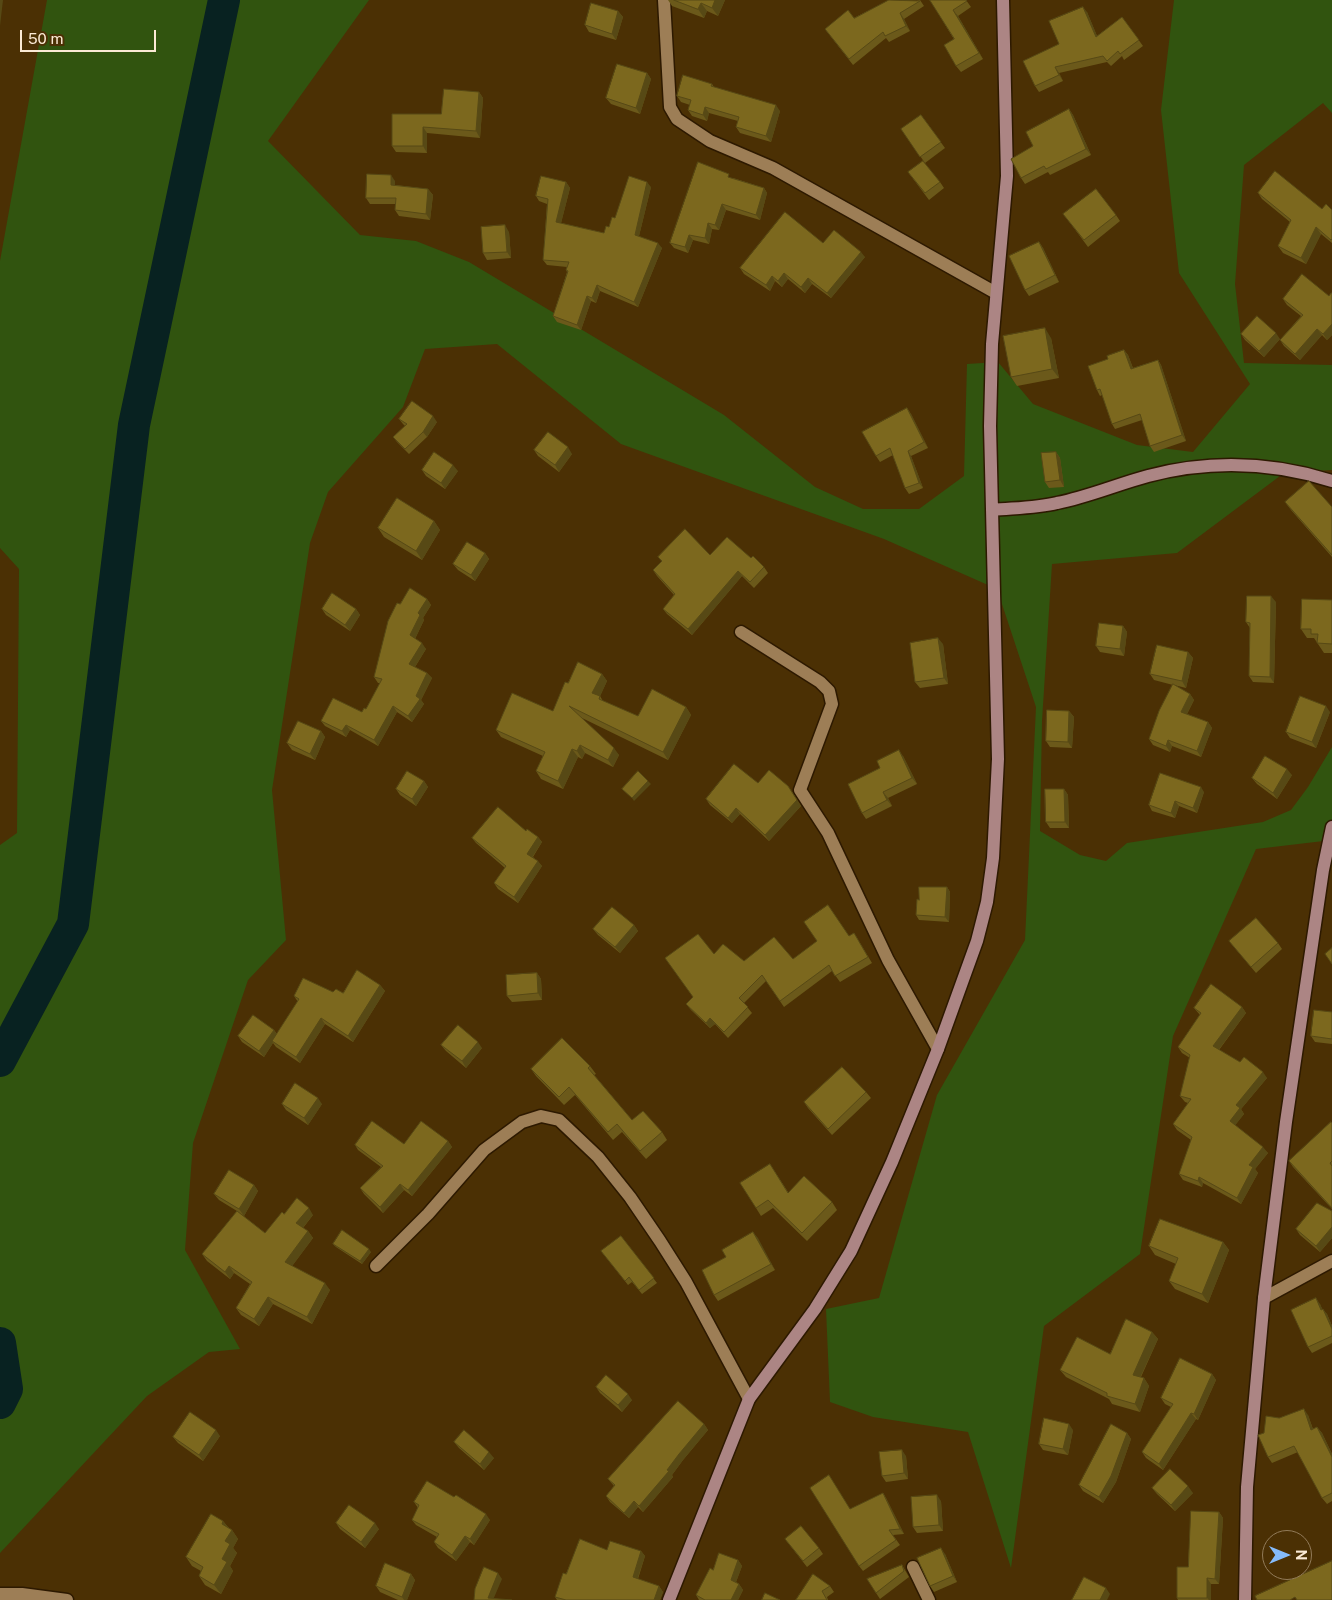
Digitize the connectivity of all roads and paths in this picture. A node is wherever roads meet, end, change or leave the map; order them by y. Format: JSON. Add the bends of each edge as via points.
{"nodes":[{"id":1,"x":664,"y":0,"type":"edge"},
{"id":2,"x":1003,"y":0,"type":"edge"},
{"id":3,"x":996,"y":293,"type":"junction"},
{"id":4,"x":1332,"y":481,"type":"edge"},
{"id":5,"x":993,"y":510,"type":"junction"},
{"id":6,"x":741,"y":632,"type":"dead end"},
{"id":7,"x":1332,"y":827,"type":"edge"},
{"id":8,"x":938,"y":1049,"type":"junction"},
{"id":9,"x":1332,"y":1261,"type":"edge"},
{"id":10,"x":376,"y":1266,"type":"dead end"},
{"id":11,"x":1264,"y":1298,"type":"junction"},
{"id":12,"x":748,"y":1399,"type":"junction"},
{"id":13,"x":913,"y":1567,"type":"dead end"},
{"id":14,"x":0,"y":1594,"type":"edge"},
{"id":15,"x":67,"y":1600,"type":"edge"},
{"id":16,"x":669,"y":1600,"type":"edge"},
{"id":17,"x":928,"y":1600,"type":"edge"},
{"id":18,"x":1244,"y":1600,"type":"edge"}],
"edges":[{"from":1,"to":3,"type":"street","via":[[670,107],[677,119],[710,142],[773,168]]},
{"from":2,"to":3,"type":"street","via":[[1007,176]]},
{"from":3,"to":5,"type":"street","via":[[990,426]]},
{"from":4,"to":5,"type":"street","via":[[1276,469],[1209,466],[1147,476],[1057,504]]},
{"from":5,"to":8,"type":"street","via":[[998,759],[994,858],[977,940]]},
{"from":6,"to":8,"type":"street","via":[[820,682],[829,692],[832,704],[800,790],[828,833],[888,960]]},
{"from":7,"to":11,"type":"street","via":[[1314,932]]},
{"from":8,"to":12,"type":"street","via":[[851,1251],[815,1309]]},
{"from":9,"to":11,"type":"street"},
{"from":10,"to":12,"type":"street","via":[[428,1214],[484,1150],[522,1122],[541,1116],[559,1120],[598,1157],[656,1234],[686,1282]]},
{"from":11,"to":18,"type":"street","via":[[1247,1488]]},
{"from":12,"to":16,"type":"street"},
{"from":13,"to":17,"type":"street"},
{"from":14,"to":15,"type":"street"}]}
